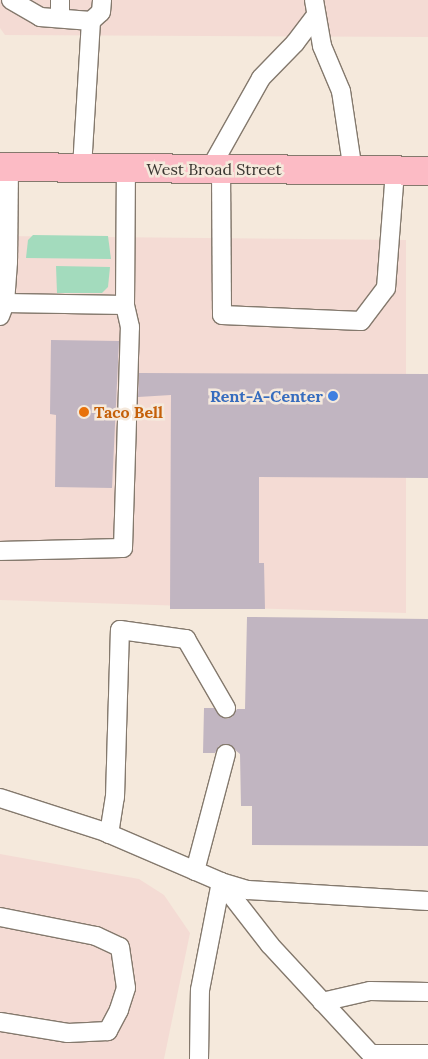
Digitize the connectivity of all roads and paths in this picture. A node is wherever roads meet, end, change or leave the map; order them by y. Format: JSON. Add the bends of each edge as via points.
{"nodes":[{"id":1,"x":11,"y":0,"type":"edge"},
{"id":2,"x":60,"y":0,"type":"edge"},
{"id":3,"x":102,"y":0,"type":"edge"},
{"id":4,"x":314,"y":8,"type":"edge"},
{"id":5,"x":60,"y":18,"type":"junction"},
{"id":6,"x":91,"y":21,"type":"junction"},
{"id":7,"x":5,"y":167,"type":"edge"},
{"id":8,"x":82,"y":168,"type":"junction"},
{"id":9,"x":126,"y":169,"type":"junction"},
{"id":10,"x":215,"y":169,"type":"junction"},
{"id":11,"x":353,"y":171,"type":"junction"},
{"id":12,"x":395,"y":171,"type":"junction"},
{"id":13,"x":428,"y":171,"type":"edge"},
{"id":14,"x":125,"y":305,"type":"junction"},
{"id":15,"x":3,"y":310,"type":"edge"},
{"id":16,"x":0,"y":551,"type":"edge"},
{"id":17,"x":226,"y":708,"type":"dead end"},
{"id":18,"x":226,"y":754,"type":"dead end"},
{"id":19,"x":0,"y":798,"type":"edge"},
{"id":20,"x":109,"y":834,"type":"junction"},
{"id":21,"x":195,"y":871,"type":"junction"},
{"id":22,"x":221,"y":882,"type":"junction"},
{"id":23,"x":428,"y":901,"type":"edge"},
{"id":24,"x":0,"y":917,"type":"edge"},
{"id":25,"x":428,"y":992,"type":"edge"},
{"id":26,"x":322,"y":1002,"type":"junction"},
{"id":27,"x":0,"y":1022,"type":"edge"},
{"id":28,"x":428,"y":1054,"type":"edge"},
{"id":29,"x":199,"y":1059,"type":"edge"}],
"edges":[{"from":1,"to":5,"type":"lane","via":[[40,17]]},
{"from":2,"to":5,"type":"lane"},
{"from":3,"to":6,"type":"lane","via":[[101,12]]},
{"from":4,"to":10,"type":"lane","via":[[295,43],[261,78]]},
{"from":4,"to":11,"type":"lane","via":[[322,46],[341,91]]},
{"from":5,"to":6,"type":"lane"},
{"from":6,"to":8,"type":"lane"},
{"from":7,"to":8,"type":"main road","name":"West Broad Street"},
{"from":7,"to":15,"type":"lane"},
{"from":8,"to":9,"type":"main road","name":"West Broad Street"},
{"from":9,"to":10,"type":"main road","name":"West Broad Street"},
{"from":9,"to":14,"type":"lane"},
{"from":10,"to":11,"type":"main road","name":"West Broad Street"},
{"from":10,"to":12,"type":"lane","via":[[222,315],[361,321],[386,288]]},
{"from":11,"to":12,"type":"main road","name":"West Broad Street"},
{"from":12,"to":13,"type":"main road","name":"West Broad Street"},
{"from":14,"to":15,"type":"lane"},
{"from":14,"to":16,"type":"lane","via":[[130,327],[123,548]]},
{"from":17,"to":20,"type":"lane","via":[[186,639],[120,630],[115,797]]},
{"from":18,"to":21,"type":"lane"},
{"from":19,"to":20,"type":"lane"},
{"from":20,"to":21,"type":"lane"},
{"from":21,"to":22,"type":"lane"},
{"from":22,"to":23,"type":"lane","via":[[248,890],[287,894]]},
{"from":22,"to":26,"type":"lane","via":[[270,945]]},
{"from":22,"to":29,"type":"lane","via":[[200,990]]},
{"from":24,"to":27,"type":"lane","via":[[96,936],[120,947],[126,988],[108,1031],[68,1033]]},
{"from":25,"to":26,"type":"lane","via":[[370,991]]},
{"from":26,"to":28,"type":"lane","via":[[371,1054]]}]}
